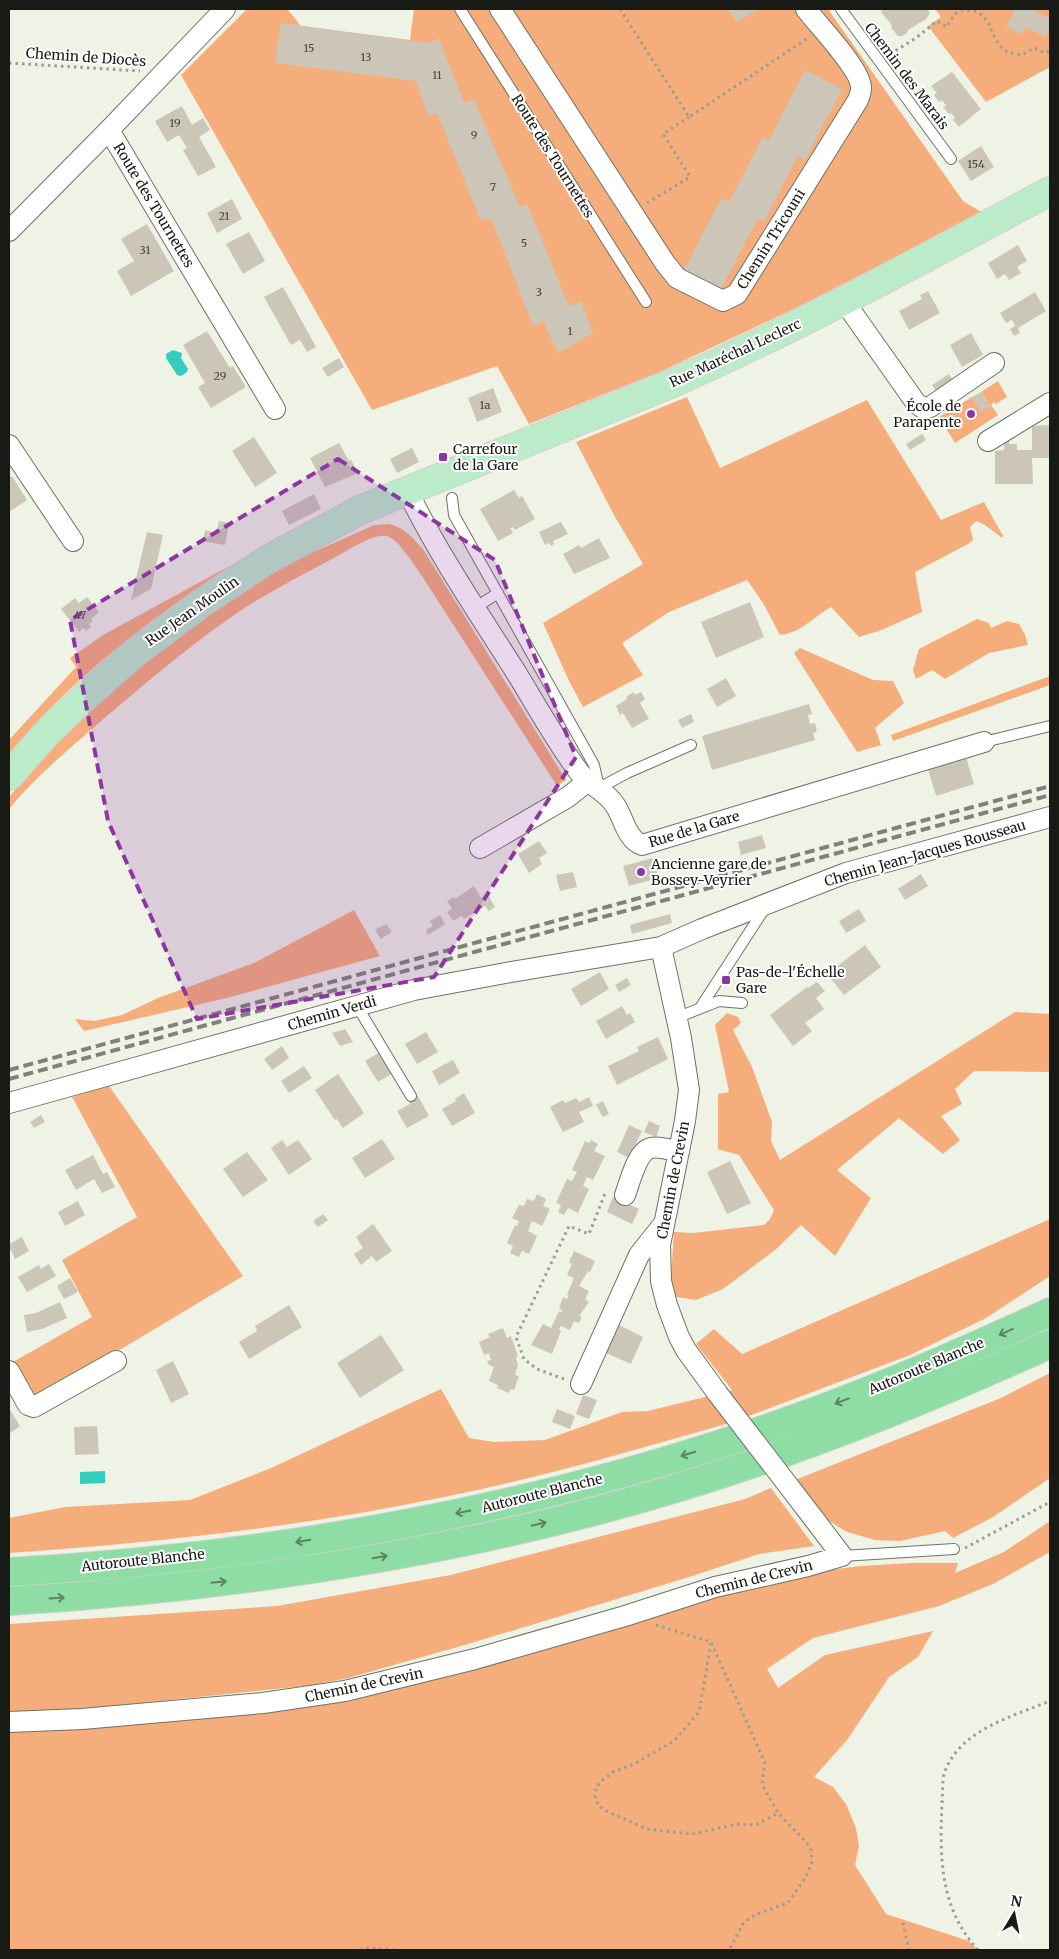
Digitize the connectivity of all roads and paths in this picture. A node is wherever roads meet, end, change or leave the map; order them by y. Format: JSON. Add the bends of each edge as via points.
{"nodes":[{"id":1,"x":225,"y":9,"type":"edge"},
{"id":2,"x":460,"y":9,"type":"edge"},
{"id":3,"x":500,"y":9,"type":"edge"},
{"id":4,"x":620,"y":9,"type":"edge"},
{"id":5,"x":806,"y":9,"type":"edge"},
{"id":6,"x":841,"y":9,"type":"edge"},
{"id":7,"x":823,"y":28,"type":"junction"},
{"id":8,"x":1050,"y":50,"type":"edge"},
{"id":9,"x":879,"y":60,"type":"junction"},
{"id":10,"x":9,"y":63,"type":"edge"},
{"id":11,"x":159,"y":76,"type":"junction"},
{"id":12,"x":689,"y":117,"type":"junction"},
{"id":13,"x":109,"y":130,"type":"junction"},
{"id":14,"x":951,"y":159,"type":"dead end"},
{"id":15,"x":1050,"y":191,"type":"edge"},
{"id":16,"x":632,"y":212,"type":"junction"},
{"id":17,"x":9,"y":231,"type":"edge"},
{"id":18,"x":844,"y":300,"type":"junction"},
{"id":19,"x":646,"y":302,"type":"dead end"},
{"id":20,"x":994,"y":363,"type":"dead end"},
{"id":21,"x":1050,"y":403,"type":"edge"},
{"id":22,"x":275,"y":409,"type":"dead end"},
{"id":23,"x":988,"y":441,"type":"dead end"},
{"id":24,"x":9,"y":444,"type":"edge"},
{"id":25,"x":407,"y":490,"type":"junction"},
{"id":26,"x":452,"y":498,"type":"dead end"},
{"id":27,"x":73,"y":541,"type":"dead end"},
{"id":28,"x":498,"y":594,"type":"junction"},
{"id":29,"x":475,"y":608,"type":"junction"},
{"id":30,"x":1050,"y":726,"type":"edge"},
{"id":31,"x":984,"y":742,"type":"joint"},
{"id":32,"x":691,"y":745,"type":"dead end"},
{"id":33,"x":9,"y":776,"type":"edge"},
{"id":34,"x":594,"y":785,"type":"junction"},
{"id":35,"x":1050,"y":817,"type":"edge"},
{"id":36,"x":480,"y":848,"type":"dead end"},
{"id":37,"x":767,"y":904,"type":"junction"},
{"id":38,"x":661,"y":947,"type":"junction"},
{"id":39,"x":742,"y":1003,"type":"dead end"},
{"id":40,"x":357,"y":1006,"type":"junction"},
{"id":41,"x":700,"y":1008,"type":"junction"},
{"id":42,"x":676,"y":1018,"type":"junction"},
{"id":43,"x":410,"y":1096,"type":"dead end"},
{"id":44,"x":9,"y":1103,"type":"edge"},
{"id":45,"x":678,"y":1152,"type":"junction"},
{"id":46,"x":627,"y":1191,"type":"joint"},
{"id":47,"x":664,"y":1224,"type":"junction"},
{"id":48,"x":1050,"y":1312,"type":"edge"},
{"id":49,"x":1050,"y":1344,"type":"edge"},
{"id":50,"x":116,"y":1361,"type":"dead end"},
{"id":51,"x":9,"y":1371,"type":"edge"},
{"id":52,"x":581,"y":1384,"type":"joint"},
{"id":53,"x":1050,"y":1502,"type":"edge"},
{"id":54,"x":954,"y":1549,"type":"joint"},
{"id":55,"x":842,"y":1556,"type":"junction"},
{"id":56,"x":9,"y":1572,"type":"edge"},
{"id":57,"x":9,"y":1601,"type":"edge"},
{"id":58,"x":625,"y":1616,"type":"junction"},
{"id":59,"x":711,"y":1642,"type":"junction"},
{"id":60,"x":1050,"y":1701,"type":"edge"},
{"id":61,"x":9,"y":1722,"type":"edge"},
{"id":62,"x":778,"y":1814,"type":"junction"},
{"id":63,"x":903,"y":1923,"type":"dead end"},
{"id":64,"x":360,"y":1950,"type":"edge"},
{"id":65,"x":395,"y":1950,"type":"edge"},
{"id":66,"x":729,"y":1950,"type":"edge"},
{"id":67,"x":909,"y":1950,"type":"edge"},
{"id":68,"x":978,"y":1950,"type":"edge"}],
"edges":[{"from":1,"to":11,"type":"street","name":"Route des Tournettes"},
{"from":2,"to":19,"type":"lane","name":"Route des Tournettes"},
{"from":3,"to":16,"type":"street","name":"Chemin Tricouni"},
{"from":4,"to":12,"type":"path"},
{"from":5,"to":7,"type":"street","name":"Chemin Tricouni"},
{"from":6,"to":9,"type":"lane","name":"Chemin des Marais"},
{"from":7,"to":12,"type":"path"},
{"from":7,"to":16,"type":"street","name":"Chemin Tricouni","via":[[858,76],[862,88],[858,100],[737,294],[723,301],[677,278]]},
{"from":8,"to":9,"type":"path","via":[[1046,53],[1034,48],[1022,55],[1005,50],[998,44],[984,17],[978,12],[963,10],[956,12],[947,27],[936,21],[916,38]]},
{"from":9,"to":14,"type":"lane","name":"Chemin des Marais"},
{"from":10,"to":11,"type":"path","name":"Chemin de Diocès","via":[[156,72]]},
{"from":11,"to":13,"type":"street","name":"Route des Tournettes"},
{"from":12,"to":16,"type":"path","via":[[663,134],[690,177]]},
{"from":13,"to":17,"type":"street","name":"Route des Tournettes"},
{"from":13,"to":22,"type":"street","name":"Route des Tournettes"},
{"from":15,"to":18,"type":"main road","name":"Rue Maréchal Leclerc"},
{"from":18,"to":20,"type":"street","via":[[922,408],[930,407]]},
{"from":18,"to":25,"type":"main road","name":"Rue Maréchal Leclerc","via":[[675,382]]},
{"from":21,"to":23,"type":"street"},
{"from":24,"to":27,"type":"street"},
{"from":25,"to":29,"type":"street","name":"Rue de la Gare"},
{"from":25,"to":33,"type":"main road","name":"Rue Jean Moulin","via":[[360,510],[267,560],[160,632],[45,735]]},
{"from":26,"to":28,"type":"lane","via":[[454,515]]},
{"from":28,"to":29,"type":"lane"},
{"from":28,"to":34,"type":"lane","via":[[594,765]]},
{"from":29,"to":34,"type":"street","name":"Rue de la Gare","via":[[580,772]]},
{"from":30,"to":31,"type":"lane"},
{"from":31,"to":34,"type":"street","name":"Rue de la Gare","via":[[642,845],[630,838],[614,804]]},
{"from":32,"to":34,"type":"lane"},
{"from":34,"to":36,"type":"street"},
{"from":35,"to":37,"type":"street","name":"Chemin Jean-Jacques Rousseau","via":[[846,873]]},
{"from":37,"to":38,"type":"street","name":"Chemin Jean-Jacques Rousseau"},
{"from":37,"to":41,"type":"lane"},
{"from":38,"to":40,"type":"street","name":"Chemin Verdi","via":[[414,990]]},
{"from":38,"to":42,"type":"street","name":"Chemin de Crevin"},
{"from":39,"to":41,"type":"lane","via":[[718,1001]]},
{"from":40,"to":43,"type":"lane"},
{"from":40,"to":44,"type":"street","name":"Chemin Verdi"},
{"from":41,"to":42,"type":"lane"},
{"from":42,"to":45,"type":"street","name":"Chemin de Crevin","via":[[689,1090]]},
{"from":45,"to":46,"type":"street","via":[[653,1148],[645,1151]]},
{"from":45,"to":47,"type":"street","name":"Chemin de Crevin"},
{"from":46,"to":52,"type":"path","via":[[610,1182],[588,1234],[570,1226],[516,1337],[524,1359],[537,1369]]},
{"from":47,"to":52,"type":"street","via":[[639,1255]]},
{"from":47,"to":55,"type":"street","name":"Chemin de Crevin","bridge":true,"via":[[659,1258],[660,1281],[686,1350]]},
{"from":48,"to":56,"type":"highway","name":"Autoroute Blanche","one_way":true,"via":[[920,1370],[779,1424],[692,1453],[569,1487],[476,1509],[281,1544],[126,1563]]},
{"from":57,"to":49,"type":"highway","name":"Autoroute Blanche","one_way":true,"via":[[146,1590],[261,1576],[398,1554],[524,1528],[668,1490],[786,1452],[958,1385]]},
{"from":50,"to":51,"type":"street","via":[[34,1407],[28,1405]]},
{"from":53,"to":54,"type":"path","via":[[971,1546]]},
{"from":54,"to":55,"type":"lane"},
{"from":55,"to":58,"type":"street","name":"Chemin de Crevin","via":[[715,1587]]},
{"from":58,"to":59,"type":"path"},
{"from":58,"to":61,"type":"street","name":"Chemin de Crevin","via":[[370,1686],[321,1696],[82,1719]]},
{"from":59,"to":62,"type":"path","via":[[765,1763],[762,1784]]},
{"from":59,"to":62,"type":"path","via":[[699,1712],[674,1741],[601,1780],[596,1788],[598,1804],[604,1810],[647,1829],[692,1834],[738,1824],[756,1825]]},
{"from":60,"to":68,"type":"path","via":[[972,1737],[960,1745],[946,1766],[940,1854],[952,1912]]},
{"from":62,"to":66,"type":"path","via":[[806,1842],[812,1862],[788,1903],[744,1922]]},
{"from":63,"to":67,"type":"path"},
{"from":64,"to":65,"type":"path"}]}
